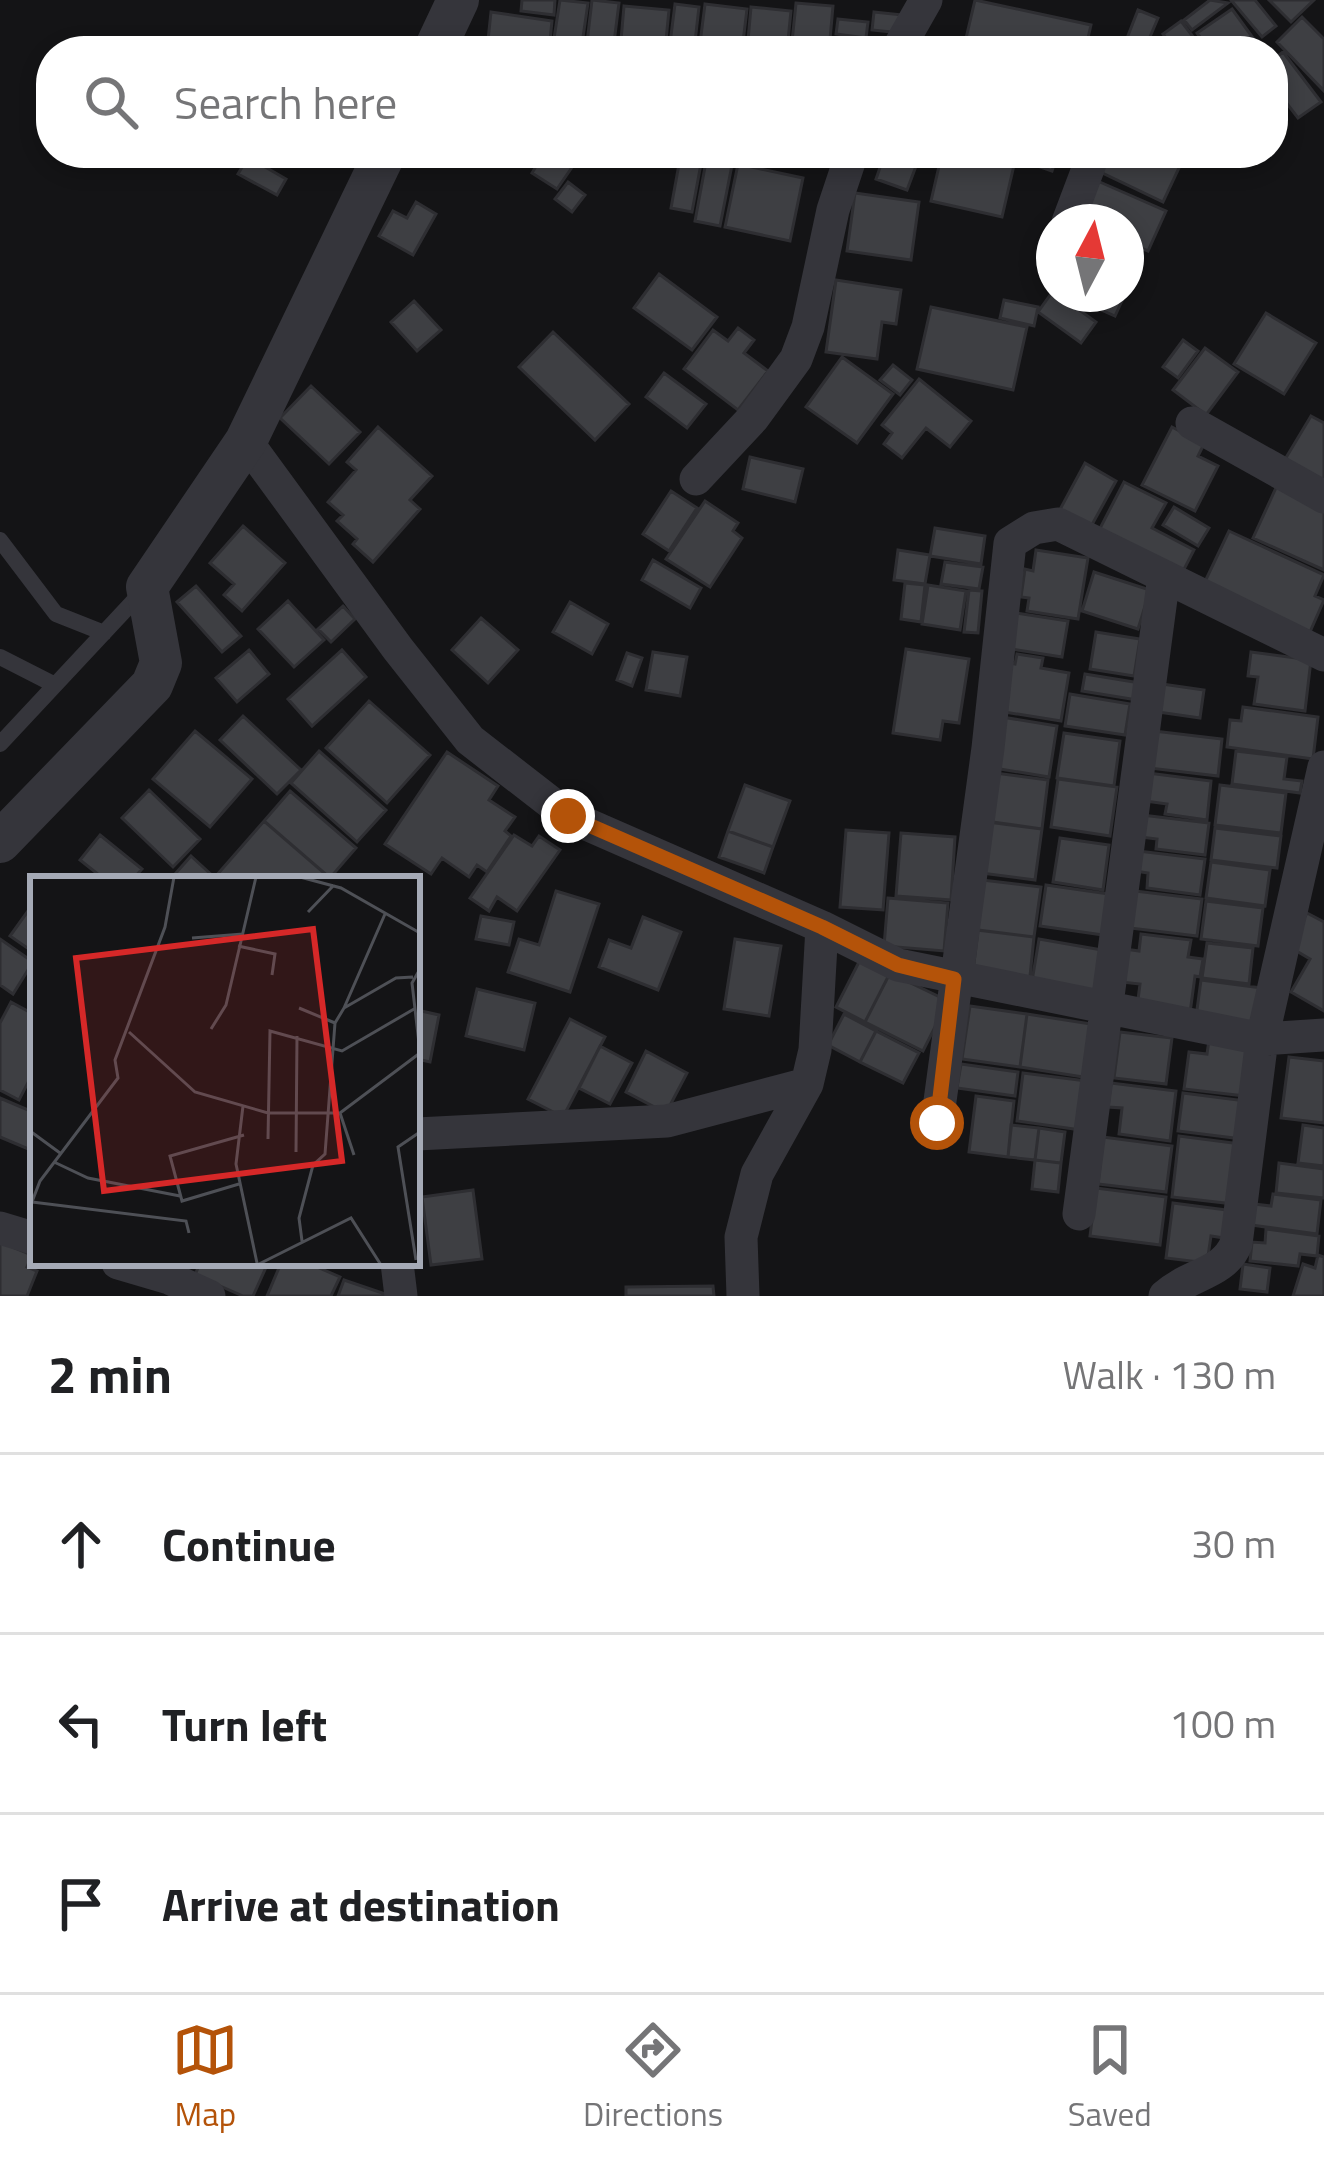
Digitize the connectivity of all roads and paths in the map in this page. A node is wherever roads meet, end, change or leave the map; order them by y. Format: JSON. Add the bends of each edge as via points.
{"nodes":[{"id":1,"x":458,"y":0,"type":"edge"},
{"id":2,"x":926,"y":0,"type":"edge"},
{"id":3,"x":441,"y":36,"type":"edge"},
{"id":4,"x":912,"y":36,"type":"edge"},
{"id":5,"x":378,"y":168,"type":"edge"},
{"id":6,"x":848,"y":168,"type":"edge"},
{"id":7,"x":1088,"y":168,"type":"edge"},
{"id":8,"x":1074,"y":204,"type":"edge"},
{"id":9,"x":1192,"y":423,"type":"dead end"},
{"id":10,"x":246,"y":441,"type":"junction"},
{"id":11,"x":696,"y":479,"type":"dead end"},
{"id":12,"x":1324,"y":497,"type":"edge"},
{"id":13,"x":0,"y":540,"type":"edge"},
{"id":14,"x":1164,"y":576,"type":"junction"},
{"id":15,"x":147,"y":587,"type":"junction"},
{"id":16,"x":104,"y":633,"type":"junction"},
{"id":17,"x":1324,"y":655,"type":"edge"},
{"id":18,"x":0,"y":657,"type":"edge"},
{"id":19,"x":55,"y":685,"type":"junction"},
{"id":20,"x":0,"y":744,"type":"edge"},
{"id":21,"x":1324,"y":767,"type":"edge"},
{"id":22,"x":0,"y":842,"type":"edge"},
{"id":23,"x":822,"y":927,"type":"junction"},
{"id":24,"x":954,"y":979,"type":"junction"},
{"id":25,"x":1105,"y":1008,"type":"junction"},
{"id":26,"x":1324,"y":1035,"type":"edge"},
{"id":27,"x":1262,"y":1039,"type":"junction"},
{"id":28,"x":808,"y":1084,"type":"junction"},
{"id":29,"x":937,"y":1123,"type":"dead end"},
{"id":30,"x":420,"y":1134,"type":"edge"},
{"id":31,"x":1078,"y":1214,"type":"dead end"},
{"id":32,"x":0,"y":1228,"type":"edge"},
{"id":33,"x":30,"y":1237,"type":"edge"},
{"id":34,"x":124,"y":1266,"type":"edge"},
{"id":35,"x":397,"y":1266,"type":"edge"},
{"id":36,"x":166,"y":1287,"type":"edge"},
{"id":37,"x":209,"y":1296,"type":"edge"},
{"id":38,"x":401,"y":1296,"type":"edge"},
{"id":39,"x":742,"y":1296,"type":"edge"},
{"id":40,"x":1165,"y":1296,"type":"edge"}],
"edges":[{"from":1,"to":3,"type":"street"},
{"from":2,"to":4,"type":"street"},
{"from":5,"to":10,"type":"street"},
{"from":6,"to":11,"type":"street","via":[[796,359]]},
{"from":7,"to":8,"type":"street"},
{"from":9,"to":12,"type":"street"},
{"from":10,"to":15,"type":"street"},
{"from":10,"to":23,"type":"street","via":[[470,740],[568,816]]},
{"from":13,"to":16,"type":"lane","via":[[56,614]]},
{"from":14,"to":17,"type":"street"},
{"from":14,"to":24,"type":"street","via":[[1058,524],[1010,543]]},
{"from":14,"to":25,"type":"street"},
{"from":15,"to":16,"type":"lane"},
{"from":15,"to":22,"type":"street","via":[[161,663],[152,685]]},
{"from":16,"to":19,"type":"lane"},
{"from":18,"to":19,"type":"lane"},
{"from":19,"to":20,"type":"lane"},
{"from":21,"to":27,"type":"street"},
{"from":23,"to":24,"type":"street","via":[[898,965]]},
{"from":23,"to":28,"type":"street"},
{"from":24,"to":25,"type":"street"},
{"from":24,"to":29,"type":"street"},
{"from":25,"to":27,"type":"street"},
{"from":25,"to":31,"type":"street"},
{"from":26,"to":27,"type":"street"},
{"from":27,"to":40,"type":"street","via":[[1236,1244],[1230,1259]]},
{"from":28,"to":30,"type":"street","via":[[667,1121]]},
{"from":28,"to":39,"type":"street","via":[[757,1174],[741,1237]]},
{"from":32,"to":33,"type":"street"},
{"from":34,"to":36,"type":"street"},
{"from":35,"to":38,"type":"street"},
{"from":36,"to":37,"type":"street"}]}
